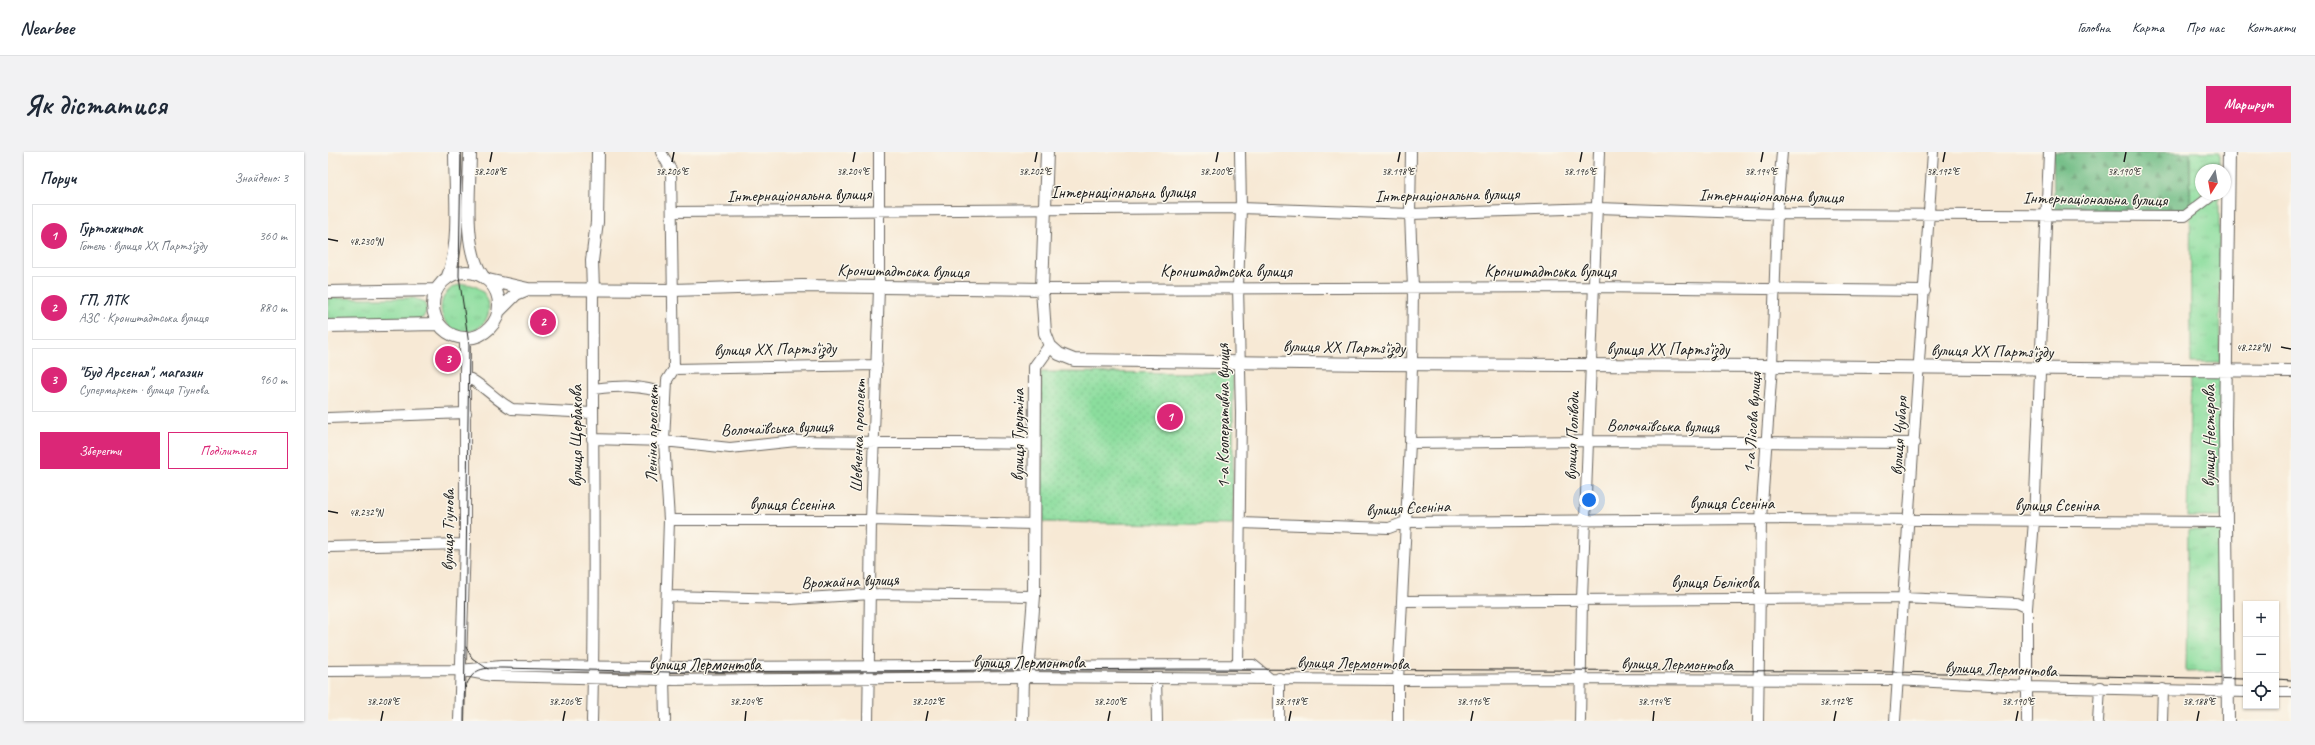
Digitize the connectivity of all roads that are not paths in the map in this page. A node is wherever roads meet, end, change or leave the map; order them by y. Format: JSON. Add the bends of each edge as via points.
{"nodes":[{"id":1,"x":455,"y":152,"type":"edge"},
{"id":2,"x":470,"y":152,"type":"edge"},
{"id":3,"x":598,"y":152,"type":"edge"},
{"id":4,"x":662,"y":152,"type":"edge"},
{"id":5,"x":879,"y":152,"type":"edge"},
{"id":6,"x":1048,"y":152,"type":"edge"},
{"id":7,"x":1240,"y":152,"type":"edge"},
{"id":8,"x":1411,"y":152,"type":"edge"},
{"id":9,"x":1599,"y":152,"type":"edge"},
{"id":10,"x":1782,"y":152,"type":"edge"},
{"id":11,"x":1933,"y":152,"type":"edge"},
{"id":12,"x":2049,"y":152,"type":"edge"},
{"id":13,"x":2229,"y":152,"type":"edge"},
{"id":14,"x":2228,"y":164,"type":"edge"},
{"id":15,"x":2206,"y":200,"type":"edge"},
{"id":16,"x":2227,"y":200,"type":"edge"},
{"id":17,"x":1045,"y":208,"type":"junction"},
{"id":18,"x":1241,"y":208,"type":"junction"},
{"id":19,"x":1598,"y":208,"type":"junction"},
{"id":20,"x":878,"y":210,"type":"junction"},
{"id":21,"x":672,"y":212,"type":"junction"},
{"id":22,"x":1410,"y":214,"type":"junction"},
{"id":23,"x":1777,"y":214,"type":"junction"},
{"id":24,"x":1929,"y":214,"type":"junction"},
{"id":25,"x":2048,"y":215,"type":"junction"},
{"id":26,"x":448,"y":276,"type":"junction"},
{"id":27,"x":485,"y":278,"type":"junction"},
{"id":28,"x":1238,"y":287,"type":"junction"},
{"id":29,"x":1594,"y":287,"type":"junction"},
{"id":30,"x":879,"y":288,"type":"junction"},
{"id":31,"x":1413,"y":288,"type":"junction"},
{"id":32,"x":528,"y":289,"type":"junction"},
{"id":33,"x":593,"y":289,"type":"junction"},
{"id":34,"x":1042,"y":289,"type":"junction"},
{"id":35,"x":436,"y":290,"type":"junction"},
{"id":36,"x":673,"y":290,"type":"junction"},
{"id":37,"x":1774,"y":290,"type":"junction"},
{"id":38,"x":1925,"y":291,"type":"junction"},
{"id":39,"x":328,"y":292,"type":"edge"},
{"id":40,"x":498,"y":312,"type":"junction"},
{"id":41,"x":438,"y":324,"type":"junction"},
{"id":42,"x":328,"y":326,"type":"edge"},
{"id":43,"x":465,"y":338,"type":"junction"},
{"id":44,"x":1050,"y":346,"type":"junction"},
{"id":45,"x":1239,"y":363,"type":"junction"},
{"id":46,"x":877,"y":365,"type":"junction"},
{"id":47,"x":1412,"y":365,"type":"junction"},
{"id":48,"x":1591,"y":366,"type":"junction"},
{"id":49,"x":1772,"y":366,"type":"junction"},
{"id":50,"x":1919,"y":367,"type":"junction"},
{"id":51,"x":674,"y":369,"type":"junction"},
{"id":52,"x":2040,"y":369,"type":"junction"},
{"id":53,"x":2226,"y":371,"type":"junction"},
{"id":54,"x":2291,"y":371,"type":"edge"},
{"id":55,"x":465,"y":376,"type":"junction"},
{"id":56,"x":593,"y":389,"type":"junction"},
{"id":57,"x":666,"y":394,"type":"junction"},
{"id":58,"x":466,"y":413,"type":"junction"},
{"id":59,"x":592,"y":413,"type":"junction"},
{"id":60,"x":328,"y":418,"type":"edge"},
{"id":61,"x":592,"y":439,"type":"junction"},
{"id":62,"x":664,"y":441,"type":"junction"},
{"id":63,"x":1588,"y":441,"type":"junction"},
{"id":64,"x":875,"y":442,"type":"junction"},
{"id":65,"x":1410,"y":443,"type":"junction"},
{"id":66,"x":1766,"y":443,"type":"junction"},
{"id":67,"x":1915,"y":443,"type":"junction"},
{"id":68,"x":1035,"y":444,"type":"junction"},
{"id":69,"x":1585,"y":519,"type":"junction"},
{"id":70,"x":1761,"y":519,"type":"junction"},
{"id":71,"x":668,"y":520,"type":"junction"},
{"id":72,"x":871,"y":520,"type":"junction"},
{"id":73,"x":1908,"y":520,"type":"junction"},
{"id":74,"x":2034,"y":521,"type":"junction"},
{"id":75,"x":1405,"y":522,"type":"junction"},
{"id":76,"x":2226,"y":522,"type":"junction"},
{"id":77,"x":1240,"y":523,"type":"junction"},
{"id":78,"x":1035,"y":524,"type":"junction"},
{"id":79,"x":465,"y":544,"type":"junction"},
{"id":80,"x":328,"y":547,"type":"edge"},
{"id":81,"x":870,"y":594,"type":"junction"},
{"id":82,"x":667,"y":596,"type":"junction"},
{"id":83,"x":1034,"y":596,"type":"junction"},
{"id":84,"x":1759,"y":598,"type":"junction"},
{"id":85,"x":1903,"y":598,"type":"junction"},
{"id":86,"x":1582,"y":599,"type":"junction"},
{"id":87,"x":1402,"y":601,"type":"junction"},
{"id":88,"x":2027,"y":608,"type":"junction"},
{"id":89,"x":1238,"y":665,"type":"junction"},
{"id":90,"x":593,"y":666,"type":"junction"},
{"id":91,"x":869,"y":666,"type":"junction"},
{"id":92,"x":1028,"y":666,"type":"junction"},
{"id":93,"x":664,"y":667,"type":"junction"},
{"id":94,"x":328,"y":670,"type":"edge"},
{"id":95,"x":460,"y":670,"type":"junction"},
{"id":96,"x":1023,"y":677,"type":"junction"},
{"id":97,"x":1156,"y":678,"type":"junction"},
{"id":98,"x":1269,"y":678,"type":"junction"},
{"id":99,"x":1279,"y":678,"type":"junction"},
{"id":100,"x":1580,"y":678,"type":"junction"},
{"id":101,"x":593,"y":679,"type":"junction"},
{"id":102,"x":869,"y":679,"type":"junction"},
{"id":103,"x":664,"y":680,"type":"junction"},
{"id":104,"x":1398,"y":680,"type":"junction"},
{"id":105,"x":1759,"y":680,"type":"junction"},
{"id":106,"x":1896,"y":680,"type":"junction"},
{"id":107,"x":2028,"y":687,"type":"junction"},
{"id":108,"x":2100,"y":687,"type":"junction"},
{"id":109,"x":2163,"y":689,"type":"junction"},
{"id":110,"x":2226,"y":692,"type":"junction"},
{"id":111,"x":2243,"y":692,"type":"edge"},
{"id":112,"x":2279,"y":692,"type":"edge"},
{"id":113,"x":2291,"y":692,"type":"edge"},
{"id":114,"x":459,"y":721,"type":"edge"},
{"id":115,"x":592,"y":721,"type":"edge"},
{"id":116,"x":665,"y":721,"type":"edge"},
{"id":117,"x":868,"y":721,"type":"edge"},
{"id":118,"x":1022,"y":721,"type":"edge"},
{"id":119,"x":1157,"y":721,"type":"edge"},
{"id":120,"x":1279,"y":721,"type":"edge"},
{"id":121,"x":1398,"y":721,"type":"edge"},
{"id":122,"x":1580,"y":721,"type":"edge"},
{"id":123,"x":1758,"y":721,"type":"edge"},
{"id":124,"x":1895,"y":721,"type":"edge"},
{"id":125,"x":2027,"y":721,"type":"edge"},
{"id":126,"x":2098,"y":721,"type":"edge"},
{"id":127,"x":2162,"y":721,"type":"edge"},
{"id":128,"x":2228,"y":721,"type":"edge"}],
"edges":[{"from":1,"to":26,"type":"street","via":[[455,244],[453,265]]},
{"from":2,"to":27,"type":"street","via":[[470,241],[474,265]]},
{"from":3,"to":33,"type":"street","name":"вулиця Щербакова","via":[[592,261]]},
{"from":4,"to":21,"type":"street","name":"Леніна проспект","via":[[671,170]]},
{"from":5,"to":20,"type":"street","name":"Шевченка проспект"},
{"from":6,"to":17,"type":"street"},
{"from":7,"to":18,"type":"street","name":"1-а Кооперативна вулиця"},
{"from":8,"to":22,"type":"street"},
{"from":9,"to":19,"type":"street","name":"вулиця Поліводи"},
{"from":10,"to":23,"type":"street","name":"1-а Лісова вулиця"},
{"from":11,"to":24,"type":"street","name":"вулиця Чубаря"},
{"from":12,"to":25,"type":"street"},
{"from":13,"to":14,"type":"street","name":"вулиця Нестерова"},
{"from":15,"to":25,"type":"street","name":"Інтернаціональна вулиця","via":[[2185,216]]},
{"from":16,"to":53,"type":"street","name":"вулиця Нестерова"},
{"from":17,"to":18,"type":"street","name":"Інтернаціональна вулиця"},
{"from":17,"to":20,"type":"street","name":"Інтернаціональна вулиця"},
{"from":17,"to":34,"type":"street"},
{"from":18,"to":22,"type":"street","name":"Інтернаціональна вулиця"},
{"from":18,"to":28,"type":"street","name":"1-а Кооперативна вулиця"},
{"from":19,"to":22,"type":"street","name":"Інтернаціональна вулиця"},
{"from":19,"to":23,"type":"street","name":"Інтернаціональна вулиця"},
{"from":19,"to":29,"type":"street","name":"вулиця Поліводи"},
{"from":20,"to":21,"type":"street","name":"Інтернаціональна вулиця"},
{"from":20,"to":30,"type":"street","name":"Шевченка проспект"},
{"from":21,"to":36,"type":"street","name":"Леніна проспект"},
{"from":22,"to":31,"type":"street"},
{"from":23,"to":24,"type":"street","name":"Інтернаціональна вулиця"},
{"from":23,"to":37,"type":"street","name":"1-а Лісова вулиця"},
{"from":24,"to":25,"type":"street","name":"Інтернаціональна вулиця"},
{"from":24,"to":38,"type":"street","name":"вулиця Чубаря"},
{"from":25,"to":52,"type":"street"},
{"from":26,"to":27,"type":"street","via":[[465,271]]},
{"from":26,"to":35,"type":"street"},
{"from":27,"to":32,"type":"street","name":"Кронштадтська вулиця"},
{"from":27,"to":40,"type":"street","via":[[497,294]]},
{"from":28,"to":31,"type":"street","name":"Кронштадтська вулиця"},
{"from":28,"to":34,"type":"street","name":"Кронштадтська вулиця"},
{"from":28,"to":45,"type":"street","name":"1-а Кооперативна вулиця"},
{"from":29,"to":31,"type":"street","name":"Кронштадтська вулиця"},
{"from":29,"to":37,"type":"street","name":"Кронштадтська вулиця"},
{"from":29,"to":48,"type":"street","name":"вулиця Поліводи"},
{"from":30,"to":34,"type":"street","name":"Кронштадтська вулиця"},
{"from":30,"to":36,"type":"street","name":"Кронштадтська вулиця","via":[[802,286]]},
{"from":30,"to":46,"type":"street","name":"Шевченка проспект"},
{"from":31,"to":47,"type":"street"},
{"from":32,"to":33,"type":"street","name":"Кронштадтська вулиця"},
{"from":32,"to":40,"type":"street","via":[[516,294]]},
{"from":33,"to":36,"type":"street","name":"Кронштадтська вулиця"},
{"from":33,"to":56,"type":"street","name":"вулиця Щербакова"},
{"from":34,"to":44,"type":"street","via":[[1045,333]]},
{"from":35,"to":39,"type":"street"},
{"from":35,"to":41,"type":"street","via":[[432,311]]},
{"from":36,"to":51,"type":"street","name":"Леніна проспект"},
{"from":37,"to":38,"type":"street","name":"Кронштадтська вулиця"},
{"from":37,"to":49,"type":"street","name":"1-а Лісова вулиця"},
{"from":38,"to":50,"type":"street","name":"вулиця Чубаря"},
{"from":40,"to":43,"type":"street","via":[[495,321],[483,334]]},
{"from":41,"to":42,"type":"street"},
{"from":41,"to":43,"type":"street","via":[[448,333]]},
{"from":43,"to":55,"type":"street","name":"вулиця Тіунова"},
{"from":44,"to":45,"type":"street","name":"вулиця XX Партз'їзду","via":[[1059,354],[1074,360]]},
{"from":44,"to":68,"type":"street","name":"вулиця Турутіна","via":[[1035,367]]},
{"from":45,"to":47,"type":"street","name":"вулиця XX Партз'їзду"},
{"from":45,"to":77,"type":"street","name":"1-а Кооперативна вулиця"},
{"from":46,"to":51,"type":"street","name":"вулиця XX Партз'їзду"},
{"from":46,"to":64,"type":"street","name":"Шевченка проспект"},
{"from":47,"to":48,"type":"street","name":"вулиця XX Партз'їзду"},
{"from":47,"to":65,"type":"street"},
{"from":48,"to":49,"type":"street","name":"вулиця XX Партз'їзду"},
{"from":48,"to":63,"type":"street","name":"вулиця Поліводи"},
{"from":49,"to":50,"type":"street","name":"вулиця XX Партз'їзду"},
{"from":49,"to":66,"type":"street","name":"1-а Лісова вулиця"},
{"from":50,"to":52,"type":"street","name":"вулиця XX Партз'їзду"},
{"from":50,"to":67,"type":"street","name":"вулиця Чубаря"},
{"from":51,"to":57,"type":"street","name":"Леніна проспект","via":[[667,380]]},
{"from":52,"to":53,"type":"street","name":"вулиця XX Партз'їзду"},
{"from":52,"to":74,"type":"street"},
{"from":53,"to":54,"type":"street","name":"вулиця XX Партз'їзду"},
{"from":53,"to":76,"type":"street","name":"вулиця Нестерова"},
{"from":55,"to":58,"type":"street","name":"вулиця Тіунова"},
{"from":55,"to":59,"type":"street","via":[[476,381],[501,404],[512,409]]},
{"from":56,"to":57,"type":"street","via":[[624,385],[648,387]]},
{"from":56,"to":59,"type":"street","name":"вулиця Щербакова"},
{"from":57,"to":62,"type":"street","name":"Леніна проспект"},
{"from":58,"to":60,"type":"street"},
{"from":58,"to":79,"type":"street","name":"вулиця Тіунова"},
{"from":59,"to":61,"type":"street","name":"вулиця Щербакова"},
{"from":61,"to":62,"type":"street","name":"Волочаївська вулиця"},
{"from":61,"to":90,"type":"street","name":"вулиця Щербакова"},
{"from":62,"to":64,"type":"street","name":"Волочаївська вулиця","via":[[730,448],[796,441]]},
{"from":62,"to":71,"type":"street","name":"Леніна проспект"},
{"from":63,"to":65,"type":"street","name":"Волочаївська вулиця"},
{"from":63,"to":66,"type":"street","name":"Волочаївська вулиця"},
{"from":63,"to":69,"type":"street","name":"вулиця Поліводи"},
{"from":64,"to":68,"type":"street","name":"Волочаївська вулиця"},
{"from":64,"to":72,"type":"street","name":"Шевченка проспект"},
{"from":65,"to":75,"type":"street"},
{"from":66,"to":67,"type":"street","name":"Волочаївська вулиця"},
{"from":66,"to":70,"type":"street","name":"1-а Лісова вулиця"},
{"from":67,"to":73,"type":"street","name":"вулиця Чубаря"},
{"from":68,"to":78,"type":"street","name":"вулиця Турутіна"},
{"from":69,"to":70,"type":"street","name":"вулиця Єсеніна"},
{"from":69,"to":75,"type":"street","name":"вулиця Єсеніна"},
{"from":69,"to":86,"type":"street","name":"вулиця Поліводи"},
{"from":70,"to":73,"type":"street","name":"вулиця Єсеніна"},
{"from":70,"to":84,"type":"street","name":"1-а Лісова вулиця"},
{"from":71,"to":72,"type":"street","name":"вулиця Єсеніна"},
{"from":71,"to":82,"type":"street","name":"Леніна проспект"},
{"from":72,"to":78,"type":"street","name":"вулиця Єсеніна"},
{"from":72,"to":81,"type":"street","name":"Шевченка проспект"},
{"from":73,"to":74,"type":"street","name":"вулиця Єсеніна"},
{"from":73,"to":85,"type":"street","name":"вулиця Чубаря"},
{"from":74,"to":76,"type":"street","name":"вулиця Єсеніна"},
{"from":74,"to":88,"type":"street"},
{"from":75,"to":77,"type":"street","name":"вулиця Єсеніна","via":[[1388,528]]},
{"from":75,"to":87,"type":"street"},
{"from":76,"to":110,"type":"street","name":"вулиця Нестерова"},
{"from":77,"to":89,"type":"street","name":"1-а Кооперативна вулиця"},
{"from":78,"to":83,"type":"street","name":"вулиця Турутіна"},
{"from":79,"to":80,"type":"street"},
{"from":79,"to":95,"type":"street","name":"вулиця Тіунова"},
{"from":81,"to":82,"type":"street","name":"Врожайна вулиця","via":[[790,599]]},
{"from":81,"to":83,"type":"street","name":"Врожайна вулиця"},
{"from":81,"to":91,"type":"street","name":"Шевченка проспект"},
{"from":82,"to":93,"type":"street","name":"Леніна проспект"},
{"from":83,"to":92,"type":"street","name":"вулиця Турутіна"},
{"from":84,"to":85,"type":"street","name":"вулиця Бєлікова"},
{"from":84,"to":86,"type":"street","name":"вулиця Бєлікова"},
{"from":84,"to":105,"type":"street","name":"1-а Лісова вулиця"},
{"from":85,"to":88,"type":"street","name":"вулиця Бєлікова","via":[[2016,603]]},
{"from":85,"to":106,"type":"street","name":"вулиця Чубаря"},
{"from":86,"to":87,"type":"street","name":"вулиця Бєлікова"},
{"from":86,"to":100,"type":"street","name":"вулиця Поліводи"},
{"from":87,"to":104,"type":"street"},
{"from":88,"to":107,"type":"street"},
{"from":89,"to":92,"type":"street","name":"вулиця Лермонтова"},
{"from":89,"to":98,"type":"street","via":[[1253,665]]},
{"from":90,"to":93,"type":"street","name":"вулиця Лермонтова"},
{"from":90,"to":95,"type":"street","name":"вулиця Лермонтова","via":[[502,666]]},
{"from":90,"to":101,"type":"street","name":"вулиця Щербакова"},
{"from":91,"to":92,"type":"street","name":"вулиця Лермонтова"},
{"from":91,"to":93,"type":"street","name":"вулиця Лермонтова"},
{"from":91,"to":102,"type":"street","name":"Шевченка проспект"},
{"from":92,"to":96,"type":"street","name":"вулиця Турутіна","via":[[1028,674]]},
{"from":93,"to":103,"type":"street","name":"Леніна проспект"},
{"from":94,"to":95,"type":"street","name":"вулиця Лермонтова"},
{"from":95,"to":101,"type":"street","name":"вулиця Лермонтова","via":[[492,676]]},
{"from":95,"to":114,"type":"street","name":"вулиця Тіунова"},
{"from":96,"to":97,"type":"street","name":"вулиця Лермонтова"},
{"from":96,"to":102,"type":"street","name":"вулиця Лермонтова"},
{"from":96,"to":118,"type":"street","name":"вулиця Турутіна"},
{"from":97,"to":98,"type":"street","name":"вулиця Лермонтова"},
{"from":97,"to":119,"type":"street"},
{"from":98,"to":99,"type":"street","name":"вулиця Лермонтова"},
{"from":99,"to":104,"type":"street","name":"вулиця Лермонтова"},
{"from":99,"to":120,"type":"street"},
{"from":100,"to":104,"type":"street","name":"вулиця Лермонтова"},
{"from":100,"to":105,"type":"street","name":"вулиця Лермонтова"},
{"from":100,"to":122,"type":"street","name":"вулиця Поліводи"},
{"from":101,"to":103,"type":"street","name":"вулиця Лермонтова"},
{"from":101,"to":115,"type":"street","name":"вулиця Щербакова"},
{"from":102,"to":103,"type":"street","name":"вулиця Лермонтова"},
{"from":102,"to":117,"type":"street","name":"Шевченка проспект"},
{"from":103,"to":116,"type":"street","name":"Леніна проспект"},
{"from":104,"to":121,"type":"street"},
{"from":105,"to":106,"type":"street","name":"вулиця Лермонтова"},
{"from":105,"to":123,"type":"street","name":"1-а Лісова вулиця"},
{"from":106,"to":107,"type":"street","name":"вулиця Лермонтова"},
{"from":106,"to":124,"type":"street","name":"вулиця Чубаря"},
{"from":107,"to":108,"type":"street","name":"вулиця Лермонтова"},
{"from":107,"to":125,"type":"street"},
{"from":108,"to":109,"type":"street","name":"вулиця Лермонтова"},
{"from":108,"to":126,"type":"street"},
{"from":109,"to":110,"type":"street","name":"вулиця Лермонтова"},
{"from":109,"to":127,"type":"street"},
{"from":110,"to":111,"type":"street","name":"вулиця Лермонтова"},
{"from":110,"to":128,"type":"street","name":"вулиця Нестерова"},
{"from":112,"to":113,"type":"street"}]}
